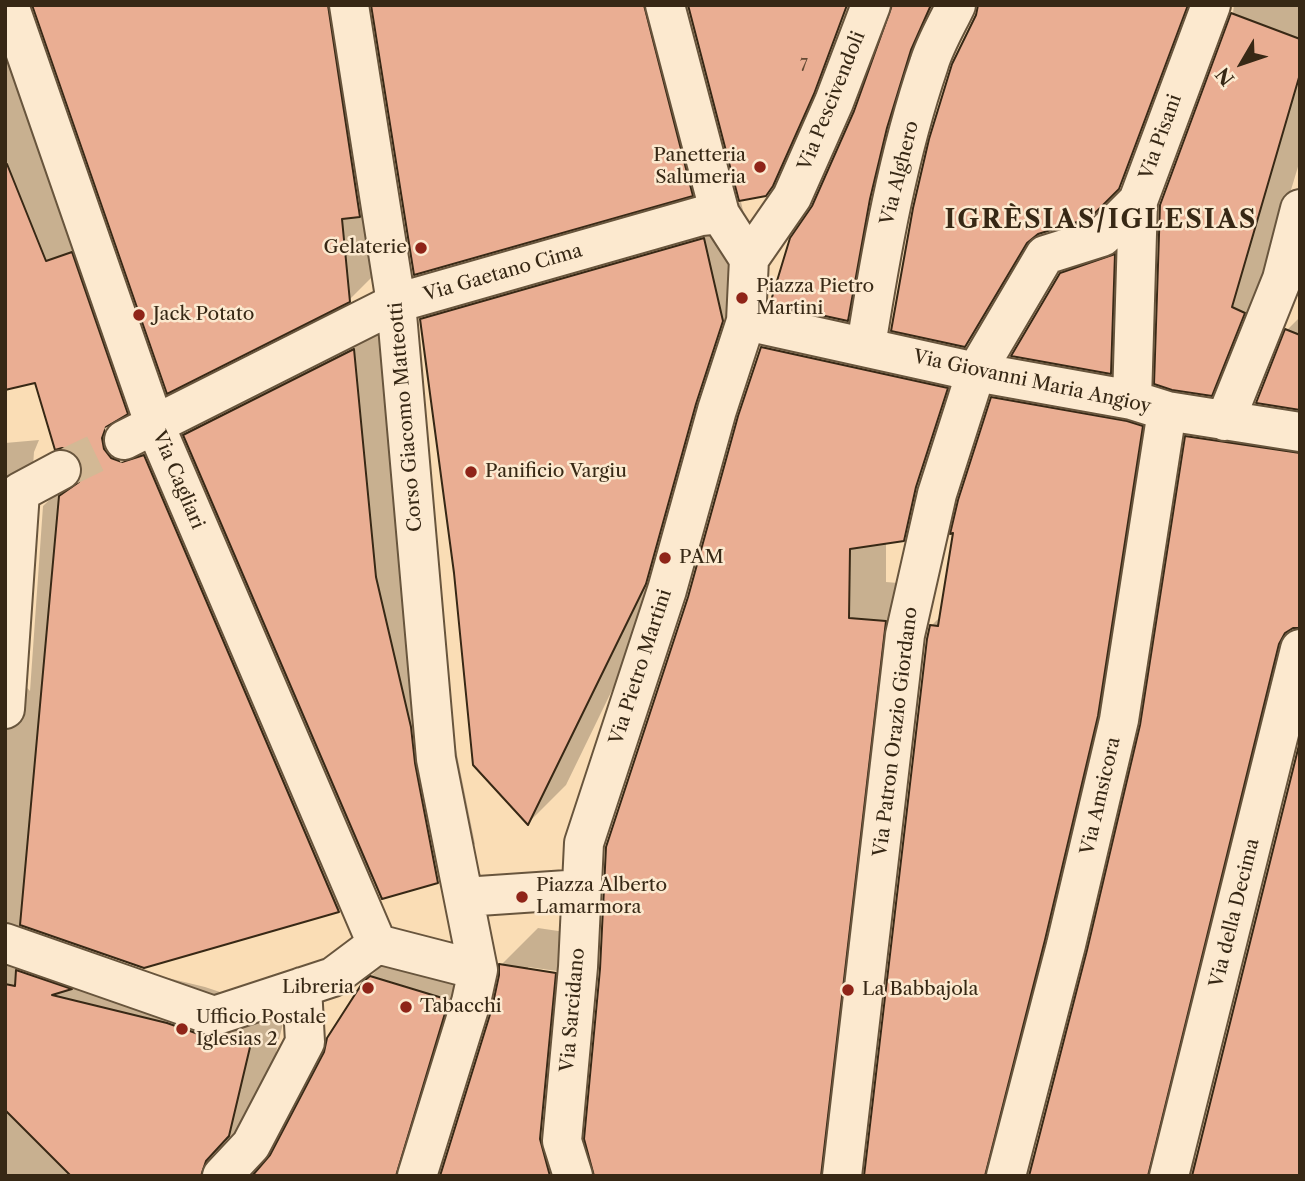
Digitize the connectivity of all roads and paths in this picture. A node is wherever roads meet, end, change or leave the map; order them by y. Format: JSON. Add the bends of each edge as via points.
{"nodes":[{"id":1,"x":9,"y":5,"type":"edge"},
{"id":2,"x":349,"y":5,"type":"edge"},
{"id":3,"x":665,"y":5,"type":"edge"},
{"id":4,"x":871,"y":5,"type":"edge"},
{"id":5,"x":956,"y":5,"type":"edge"},
{"id":6,"x":1211,"y":5,"type":"edge"},
{"id":7,"x":1138,"y":201,"type":"junction"},
{"id":8,"x":1300,"y":209,"type":"edge"},
{"id":9,"x":713,"y":210,"type":"junction"},
{"id":10,"x":749,"y":259,"type":"junction"},
{"id":11,"x":397,"y":303,"type":"junction"},
{"id":12,"x":756,"y":323,"type":"junction"},
{"id":13,"x":866,"y":346,"type":"junction"},
{"id":14,"x":976,"y":372,"type":"junction"},
{"id":15,"x":1150,"y":405,"type":"junction"},
{"id":16,"x":1225,"y":421,"type":"junction"},
{"id":17,"x":139,"y":432,"type":"junction"},
{"id":18,"x":1300,"y":432,"type":"edge"},
{"id":19,"x":61,"y":470,"type":"tunnel mouth"},
{"id":20,"x":1300,"y":649,"type":"edge"},
{"id":21,"x":5,"y":709,"type":"edge"},
{"id":22,"x":584,"y":843,"type":"joint"},
{"id":23,"x":582,"y":889,"type":"junction"},
{"id":24,"x":464,"y":897,"type":"junction"},
{"id":25,"x":5,"y":943,"type":"edge"},
{"id":26,"x":377,"y":944,"type":"junction"},
{"id":27,"x":478,"y":970,"type":"junction"},
{"id":28,"x":302,"y":987,"type":"junction"},
{"id":29,"x":222,"y":1176,"type":"edge"},
{"id":30,"x":417,"y":1176,"type":"edge"},
{"id":31,"x":573,"y":1176,"type":"edge"},
{"id":32,"x":842,"y":1176,"type":"edge"},
{"id":33,"x":1006,"y":1176,"type":"edge"},
{"id":34,"x":1168,"y":1176,"type":"edge"}],
"edges":[{"from":1,"to":17,"type":"street","name":"Via Cagliari"},
{"from":2,"to":11,"type":"street","name":"Corso Giacomo Matteotti"},
{"from":3,"to":9,"type":"street"},
{"from":4,"to":10,"type":"street","name":"Via Pescivendoli","via":[[792,197]]},
{"from":5,"to":13,"type":"street","name":"Via Alghero","via":[[929,61],[912,121],[879,263]]},
{"from":6,"to":7,"type":"street","name":"Via Pisani"},
{"from":7,"to":14,"type":"street","name":"Via Patron Orazio Giordano","via":[[1102,237],[1045,255]]},
{"from":7,"to":15,"type":"street","name":"Via Pisani"},
{"from":8,"to":16,"type":"street","via":[[1282,279]]},
{"from":9,"to":10,"type":"street"},
{"from":9,"to":11,"type":"street","name":"Via Gaetano Cima"},
{"from":10,"to":12,"type":"street"},
{"from":11,"to":17,"type":"street","name":"Via Gaetano Cima"},
{"from":11,"to":24,"type":"street","name":"Corso Giacomo Matteotti","via":[[436,759]]},
{"from":12,"to":13,"type":"street","name":"Via Giovanni Maria Angioy"},
{"from":12,"to":22,"type":"street","name":"Via Pietro Martini","via":[[717,410],[667,590]]},
{"from":13,"to":14,"type":"street","name":"Via Giovanni Maria Angioy"},
{"from":14,"to":15,"type":"street","name":"Via Giovanni Maria Angioy"},
{"from":14,"to":32,"type":"street","name":"Via Patron Orazio Giordano","via":[[937,494],[905,635]]},
{"from":15,"to":16,"type":"street","name":"Via Giovanni Maria Angioy"},
{"from":15,"to":33,"type":"street","name":"Via Amsicora","via":[[1119,720]]},
{"from":16,"to":18,"type":"street","name":"Via Giovanni Maria Angioy"},
{"from":17,"to":26,"type":"street","name":"Via Cagliari"},
{"from":19,"to":21,"type":"street","via":[[20,492]]},
{"from":20,"to":34,"type":"street","name":"Via della Decima"},
{"from":22,"to":23,"type":"street","name":"Via Sarcidano"},
{"from":23,"to":24,"type":"street"},
{"from":23,"to":31,"type":"street","name":"Via Sarcidano","via":[[562,1141]]},
{"from":24,"to":27,"type":"street"},
{"from":25,"to":28,"type":"street","via":[[214,1016]]},
{"from":26,"to":27,"type":"street"},
{"from":26,"to":28,"type":"street","via":[[333,977]]},
{"from":27,"to":30,"type":"street"},
{"from":28,"to":29,"type":"street","via":[[305,1042],[251,1145]]}]}
